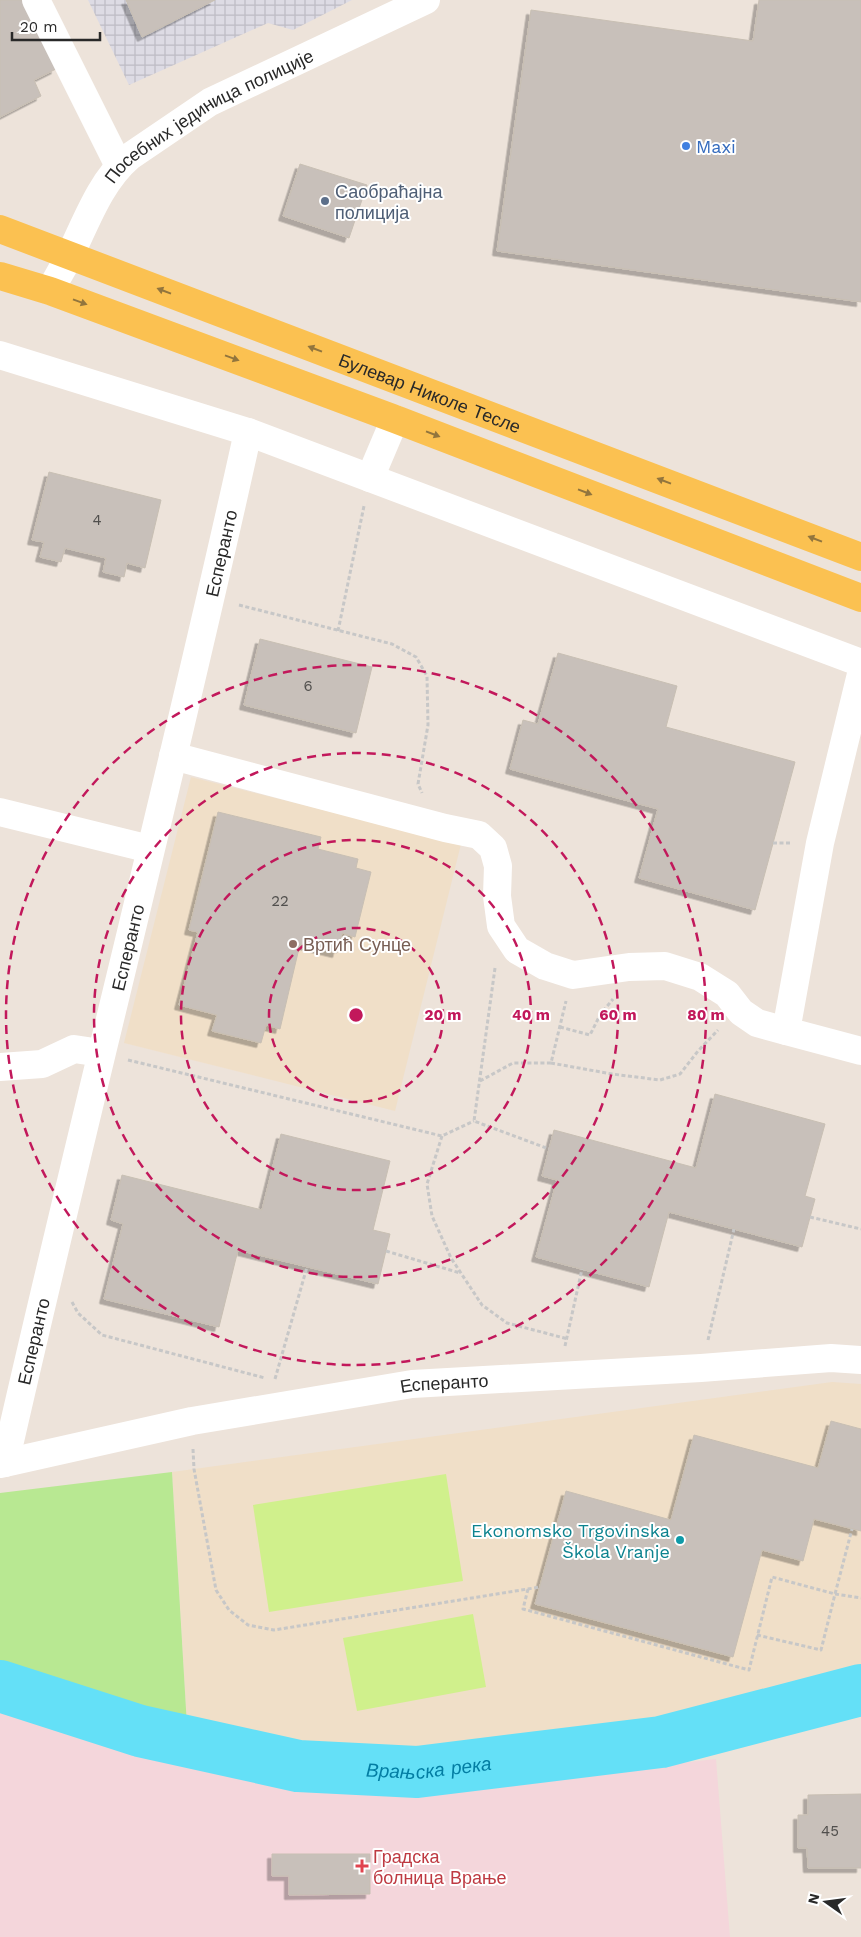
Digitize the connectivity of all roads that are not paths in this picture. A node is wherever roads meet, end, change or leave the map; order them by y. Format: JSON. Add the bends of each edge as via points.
{"nodes":[{"id":1,"x":36,"y":0,"type":"edge"},
{"id":2,"x":426,"y":0,"type":"edge"},
{"id":3,"x":119,"y":166,"type":"junction"},
{"id":4,"x":0,"y":229,"type":"edge"},
{"id":5,"x":69,"y":256,"type":"junction"},
{"id":6,"x":0,"y":276,"type":"edge"},
{"id":7,"x":50,"y":290,"type":"junction"},
{"id":8,"x":0,"y":355,"type":"edge"},
{"id":9,"x":395,"y":419,"type":"junction"},
{"id":10,"x":248,"y":432,"type":"junction"},
{"id":11,"x":370,"y":478,"type":"junction"},
{"id":12,"x":861,"y":556,"type":"edge"},
{"id":13,"x":861,"y":598,"type":"edge"},
{"id":14,"x":861,"y":663,"type":"edge"},
{"id":15,"x":861,"y":674,"type":"edge"},
{"id":16,"x":173,"y":756,"type":"junction"},
{"id":17,"x":0,"y":812,"type":"edge"},
{"id":18,"x":150,"y":849,"type":"junction"},
{"id":19,"x":786,"y":1031,"type":"junction"},
{"id":20,"x":861,"y":1051,"type":"edge"},
{"id":21,"x":101,"y":1053,"type":"junction"},
{"id":22,"x":0,"y":1067,"type":"edge"},
{"id":23,"x":861,"y":1360,"type":"edge"},
{"id":24,"x":2,"y":1463,"type":"edge"}],
"edges":[{"from":1,"to":3,"type":"street"},
{"from":2,"to":3,"type":"street","name":"Посебних јединица полиције","via":[[210,102]]},
{"from":3,"to":5,"type":"street","name":"Посебних јединица полиције","via":[[94,204]]},
{"from":4,"to":5,"type":"main road","name":"Булевар Николе Тесле"},
{"from":5,"to":7,"type":"street","name":"Посебних јединица полиције"},
{"from":12,"to":5,"type":"main road","name":"Булевар Николе Тесле","one_way":true},
{"from":6,"to":7,"type":"main road","name":"Булевар Николе Тесле"},
{"from":7,"to":9,"type":"main road","name":"Булевар Николе Тесле","one_way":true},
{"from":8,"to":10,"type":"street"},
{"from":9,"to":11,"type":"street"},
{"from":9,"to":13,"type":"main road","name":"Булевар Николе Тесле","one_way":true},
{"from":10,"to":11,"type":"street"},
{"from":10,"to":16,"type":"street","name":"Есперанто"},
{"from":11,"to":14,"type":"street"},
{"from":15,"to":19,"type":"street","via":[[820,843]]},
{"from":16,"to":18,"type":"street","name":"Есперанто"},
{"from":16,"to":19,"type":"street","via":[[478,835],[493,848],[498,866],[501,926],[516,950],[545,966],[573,975],[629,967],[665,966],[700,977],[727,994],[741,1012],[757,1023]]},
{"from":17,"to":18,"type":"street"},
{"from":18,"to":21,"type":"street","name":"Есперанто"},
{"from":19,"to":20,"type":"street"},
{"from":21,"to":22,"type":"street","via":[[74,1049],[42,1064]]},
{"from":21,"to":24,"type":"street","name":"Есперанто"},
{"from":23,"to":24,"type":"street","name":"Есперанто","via":[[831,1358],[412,1384],[192,1421]]}]}
